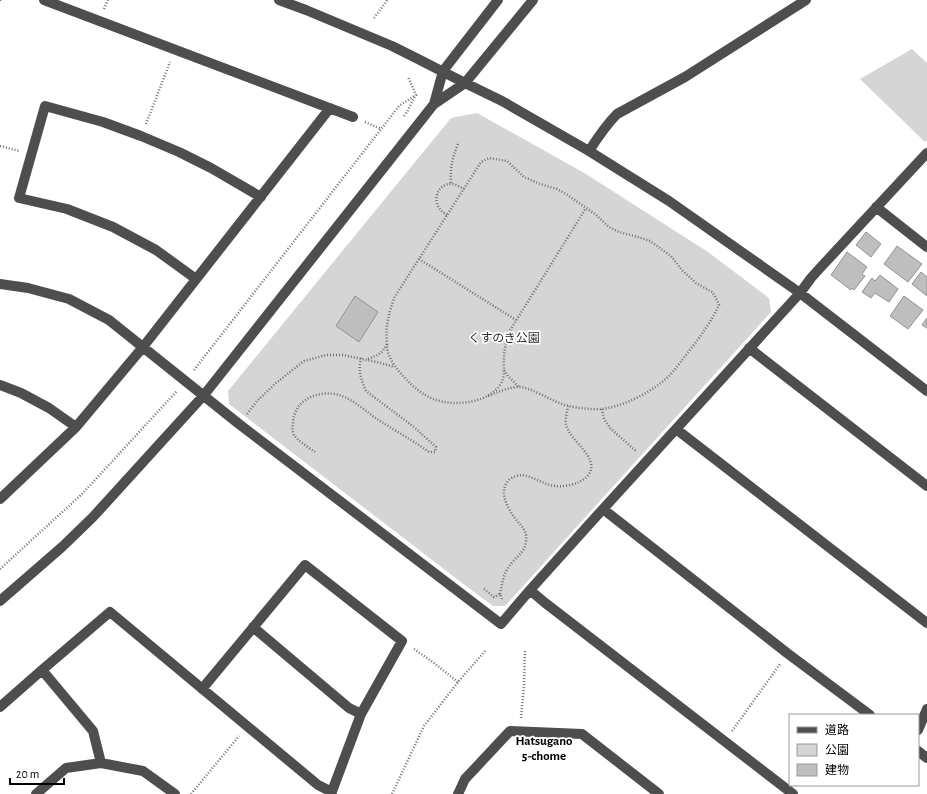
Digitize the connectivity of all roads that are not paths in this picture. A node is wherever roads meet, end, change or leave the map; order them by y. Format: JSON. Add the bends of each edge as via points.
{"nodes":[{"id":1,"x":44,"y":0,"type":"edge"},
{"id":2,"x":279,"y":0,"type":"edge"},
{"id":3,"x":498,"y":0,"type":"edge"},
{"id":4,"x":533,"y":0,"type":"edge"},
{"id":5,"x":806,"y":0,"type":"edge"},
{"id":6,"x":443,"y":71,"type":"junction"},
{"id":7,"x":465,"y":83,"type":"junction"},
{"id":8,"x":434,"y":104,"type":"junction"},
{"id":9,"x":330,"y":108,"type":"junction"},
{"id":10,"x":353,"y":117,"type":"dead end"},
{"id":11,"x":589,"y":151,"type":"junction"},
{"id":12,"x":927,"y":153,"type":"edge"},
{"id":13,"x":261,"y":197,"type":"junction"},
{"id":14,"x":876,"y":207,"type":"junction"},
{"id":15,"x":927,"y":247,"type":"edge"},
{"id":16,"x":196,"y":279,"type":"junction"},
{"id":17,"x":0,"y":284,"type":"edge"},
{"id":18,"x":800,"y":293,"type":"junction"},
{"id":19,"x":143,"y":347,"type":"junction"},
{"id":20,"x":750,"y":348,"type":"junction"},
{"id":21,"x":0,"y":385,"type":"edge"},
{"id":22,"x":927,"y":391,"type":"edge"},
{"id":23,"x":204,"y":395,"type":"junction"},
{"id":24,"x":76,"y":427,"type":"junction"},
{"id":25,"x":676,"y":429,"type":"junction"},
{"id":26,"x":927,"y":486,"type":"edge"},
{"id":27,"x":0,"y":498,"type":"edge"},
{"id":28,"x":604,"y":509,"type":"junction"},
{"id":29,"x":530,"y":590,"type":"junction"},
{"id":30,"x":0,"y":601,"type":"edge"},
{"id":31,"x":927,"y":623,"type":"edge"},
{"id":32,"x":253,"y":627,"type":"junction"},
{"id":33,"x":42,"y":670,"type":"junction"},
{"id":34,"x":202,"y":689,"type":"junction"},
{"id":35,"x":0,"y":707,"type":"edge"},
{"id":36,"x":927,"y":709,"type":"edge"},
{"id":37,"x":361,"y":714,"type":"junction"},
{"id":38,"x":869,"y":714,"type":"edge"},
{"id":39,"x":919,"y":728,"type":"edge"},
{"id":40,"x":919,"y":752,"type":"edge"},
{"id":41,"x":927,"y":758,"type":"edge"},
{"id":42,"x":100,"y":763,"type":"junction"},
{"id":43,"x":331,"y":793,"type":"edge"},
{"id":44,"x":36,"y":794,"type":"edge"},
{"id":45,"x":175,"y":794,"type":"edge"},
{"id":46,"x":458,"y":794,"type":"edge"},
{"id":47,"x":659,"y":794,"type":"edge"},
{"id":48,"x":793,"y":794,"type":"edge"}],
"edges":[{"from":1,"to":9,"type":"street"},
{"from":2,"to":6,"type":"street","via":[[385,43]]},
{"from":3,"to":6,"type":"street"},
{"from":4,"to":7,"type":"street"},
{"from":5,"to":11,"type":"street","via":[[685,77],[617,114]]},
{"from":6,"to":7,"type":"street"},
{"from":6,"to":8,"type":"street"},
{"from":7,"to":8,"type":"street"},
{"from":7,"to":11,"type":"street","via":[[502,101]]},
{"from":8,"to":23,"type":"street"},
{"from":9,"to":10,"type":"street"},
{"from":9,"to":13,"type":"street"},
{"from":11,"to":18,"type":"street","via":[[669,201]]},
{"from":12,"to":14,"type":"street"},
{"from":13,"to":16,"type":"street"},
{"from":13,"to":16,"type":"street","via":[[179,152],[103,122],[45,106],[18,198],[67,209],[113,227],[156,250]]},
{"from":14,"to":15,"type":"street"},
{"from":14,"to":18,"type":"street"},
{"from":16,"to":19,"type":"street"},
{"from":17,"to":19,"type":"street","via":[[28,288],[69,299],[108,320]]},
{"from":18,"to":20,"type":"street"},
{"from":18,"to":22,"type":"street"},
{"from":19,"to":23,"type":"street"},
{"from":19,"to":24,"type":"street"},
{"from":20,"to":25,"type":"street"},
{"from":20,"to":26,"type":"street"},
{"from":21,"to":24,"type":"street","via":[[49,408]]},
{"from":23,"to":29,"type":"street","via":[[501,624]]},
{"from":23,"to":30,"type":"street","via":[[92,517]]},
{"from":24,"to":27,"type":"street"},
{"from":25,"to":28,"type":"street"},
{"from":25,"to":31,"type":"street"},
{"from":28,"to":29,"type":"street"},
{"from":28,"to":38,"type":"street"},
{"from":29,"to":48,"type":"street"},
{"from":32,"to":34,"type":"street"},
{"from":32,"to":37,"type":"street","via":[[349,708]]},
{"from":32,"to":37,"type":"street","via":[[305,565],[402,640]]},
{"from":33,"to":34,"type":"street","via":[[110,612]]},
{"from":33,"to":35,"type":"street"},
{"from":33,"to":42,"type":"street","via":[[93,731]]},
{"from":34,"to":43,"type":"street"},
{"from":36,"to":39,"type":"street"},
{"from":37,"to":43,"type":"street"},
{"from":40,"to":41,"type":"street"},
{"from":42,"to":44,"type":"street","via":[[66,768]]},
{"from":42,"to":45,"type":"street","via":[[143,771]]},
{"from":46,"to":47,"type":"street","via":[[465,779],[510,731],[582,734]]}]}
